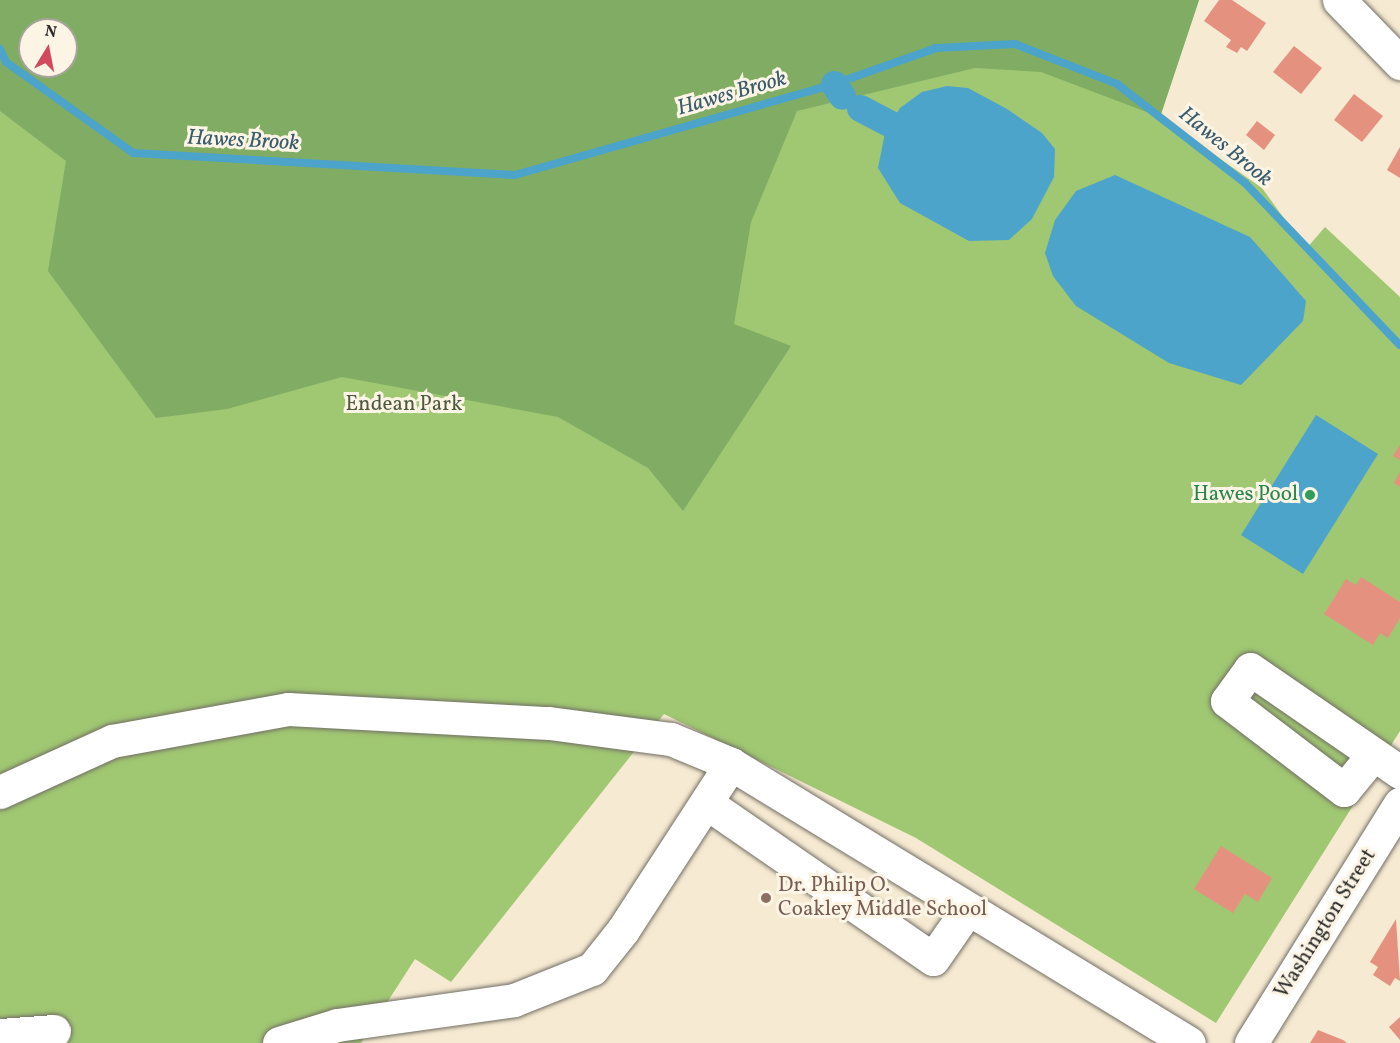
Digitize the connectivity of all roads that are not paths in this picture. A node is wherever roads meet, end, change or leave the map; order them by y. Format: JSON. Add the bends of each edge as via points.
{"nodes":[{"id":1,"x":1338,"y":0,"type":"edge"},
{"id":2,"x":1400,"y":63,"type":"edge"},
{"id":3,"x":1372,"y":756,"type":"dead end"},
{"id":4,"x":731,"y":764,"type":"junction"},
{"id":5,"x":1400,"y":772,"type":"edge"},
{"id":6,"x":0,"y":792,"type":"edge"},
{"id":7,"x":708,"y":804,"type":"junction"},
{"id":8,"x":1400,"y":804,"type":"edge"},
{"id":9,"x":966,"y":910,"type":"junction"},
{"id":10,"x":54,"y":1031,"type":"dead end"},
{"id":11,"x":0,"y":1035,"type":"edge"},
{"id":12,"x":279,"y":1043,"type":"edge"},
{"id":13,"x":1189,"y":1043,"type":"edge"},
{"id":14,"x":1251,"y":1043,"type":"edge"}],
"edges":[{"from":1,"to":2,"type":"main road"},
{"from":3,"to":5,"type":"main road"},
{"from":4,"to":6,"type":"main road","via":[[671,739],[549,723],[288,709],[112,741]]},
{"from":4,"to":7,"type":"main road"},
{"from":4,"to":9,"type":"main road"},
{"from":7,"to":9,"type":"main road","via":[[933,958]]},
{"from":7,"to":12,"type":"main road","via":[[592,969],[514,1000],[337,1025]]},
{"from":8,"to":14,"type":"main road","name":"Washington Street"},
{"from":9,"to":13,"type":"main road"},
{"from":10,"to":11,"type":"main road"}]}
